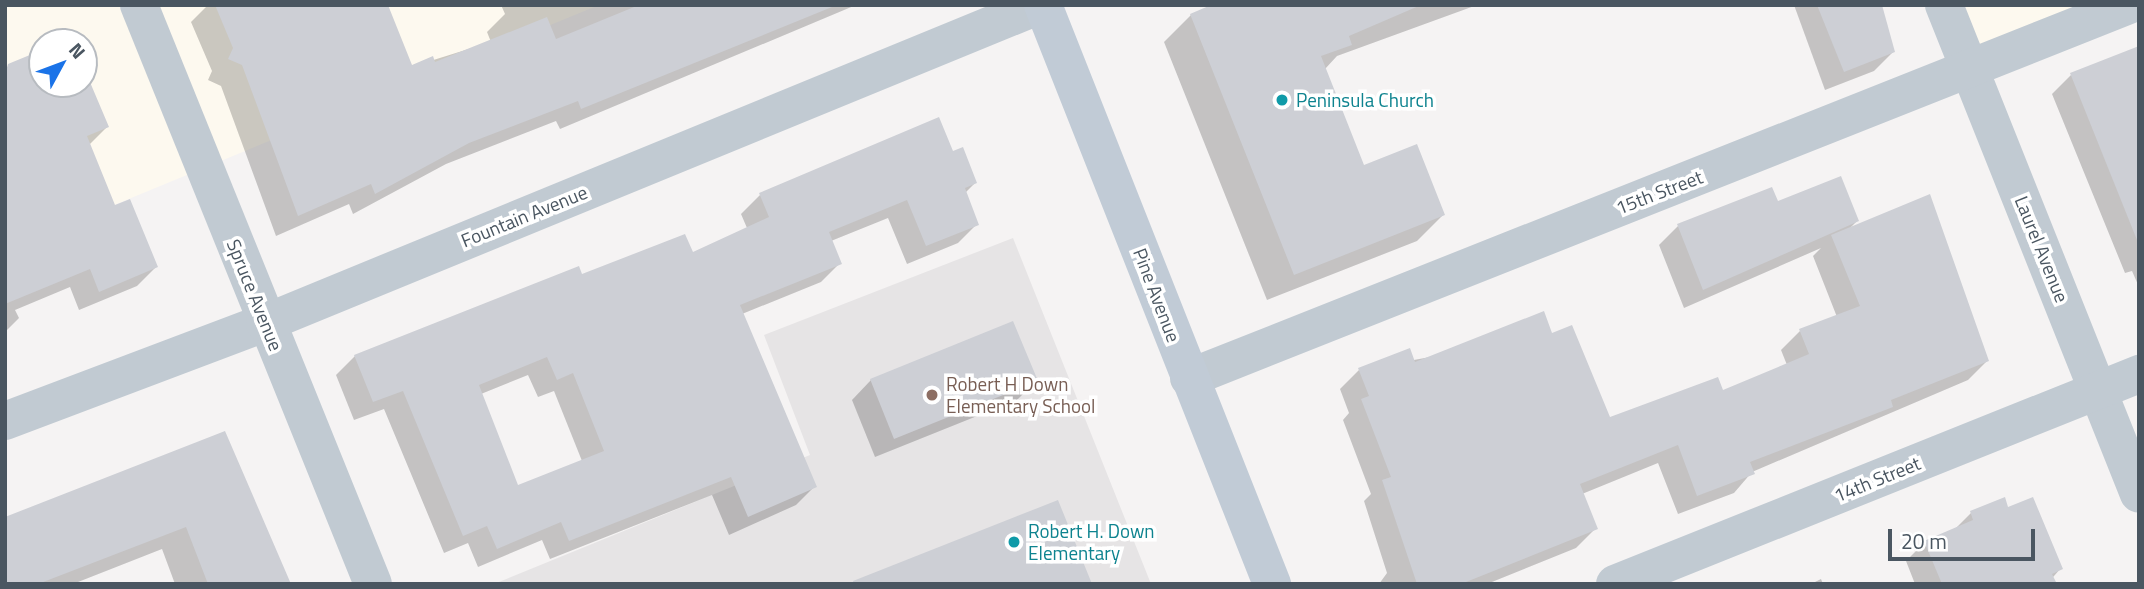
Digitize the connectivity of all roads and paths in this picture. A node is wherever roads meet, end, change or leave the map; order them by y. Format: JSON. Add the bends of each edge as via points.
{"nodes":[{"id":1,"x":139,"y":5,"type":"edge"},
{"id":2,"x":1042,"y":5,"type":"edge"},
{"id":3,"x":1944,"y":5,"type":"edge"},
{"id":4,"x":2129,"y":5,"type":"edge"},
{"id":5,"x":1970,"y":71,"type":"junction"},
{"id":6,"x":265,"y":323,"type":"junction"},
{"id":7,"x":2139,"y":374,"type":"edge"},
{"id":8,"x":1189,"y":378,"type":"junction"},
{"id":9,"x":2098,"y":390,"type":"junction"},
{"id":10,"x":5,"y":421,"type":"edge"},
{"id":11,"x":2139,"y":494,"type":"edge"},
{"id":12,"x":373,"y":584,"type":"edge"},
{"id":13,"x":1272,"y":584,"type":"edge"},
{"id":14,"x":1615,"y":584,"type":"edge"}],
"edges":[{"from":1,"to":6,"type":"street","name":"Spruce Avenue"},
{"from":2,"to":6,"type":"street","name":"Fountain Avenue"},
{"from":2,"to":8,"type":"main road","name":"Pine Avenue"},
{"from":3,"to":5,"type":"street","name":"Laurel Avenue"},
{"from":4,"to":5,"type":"street","name":"15th Street"},
{"from":5,"to":8,"type":"street","name":"15th Street"},
{"from":5,"to":9,"type":"street","name":"Laurel Avenue"},
{"from":6,"to":10,"type":"street","name":"Fountain Avenue"},
{"from":6,"to":12,"type":"street","name":"Spruce Avenue"},
{"from":7,"to":9,"type":"street","name":"14th Street"},
{"from":8,"to":13,"type":"main road","name":"Pine Avenue"},
{"from":9,"to":11,"type":"street","name":"Laurel Avenue"},
{"from":9,"to":14,"type":"street","name":"14th Street"}]}
